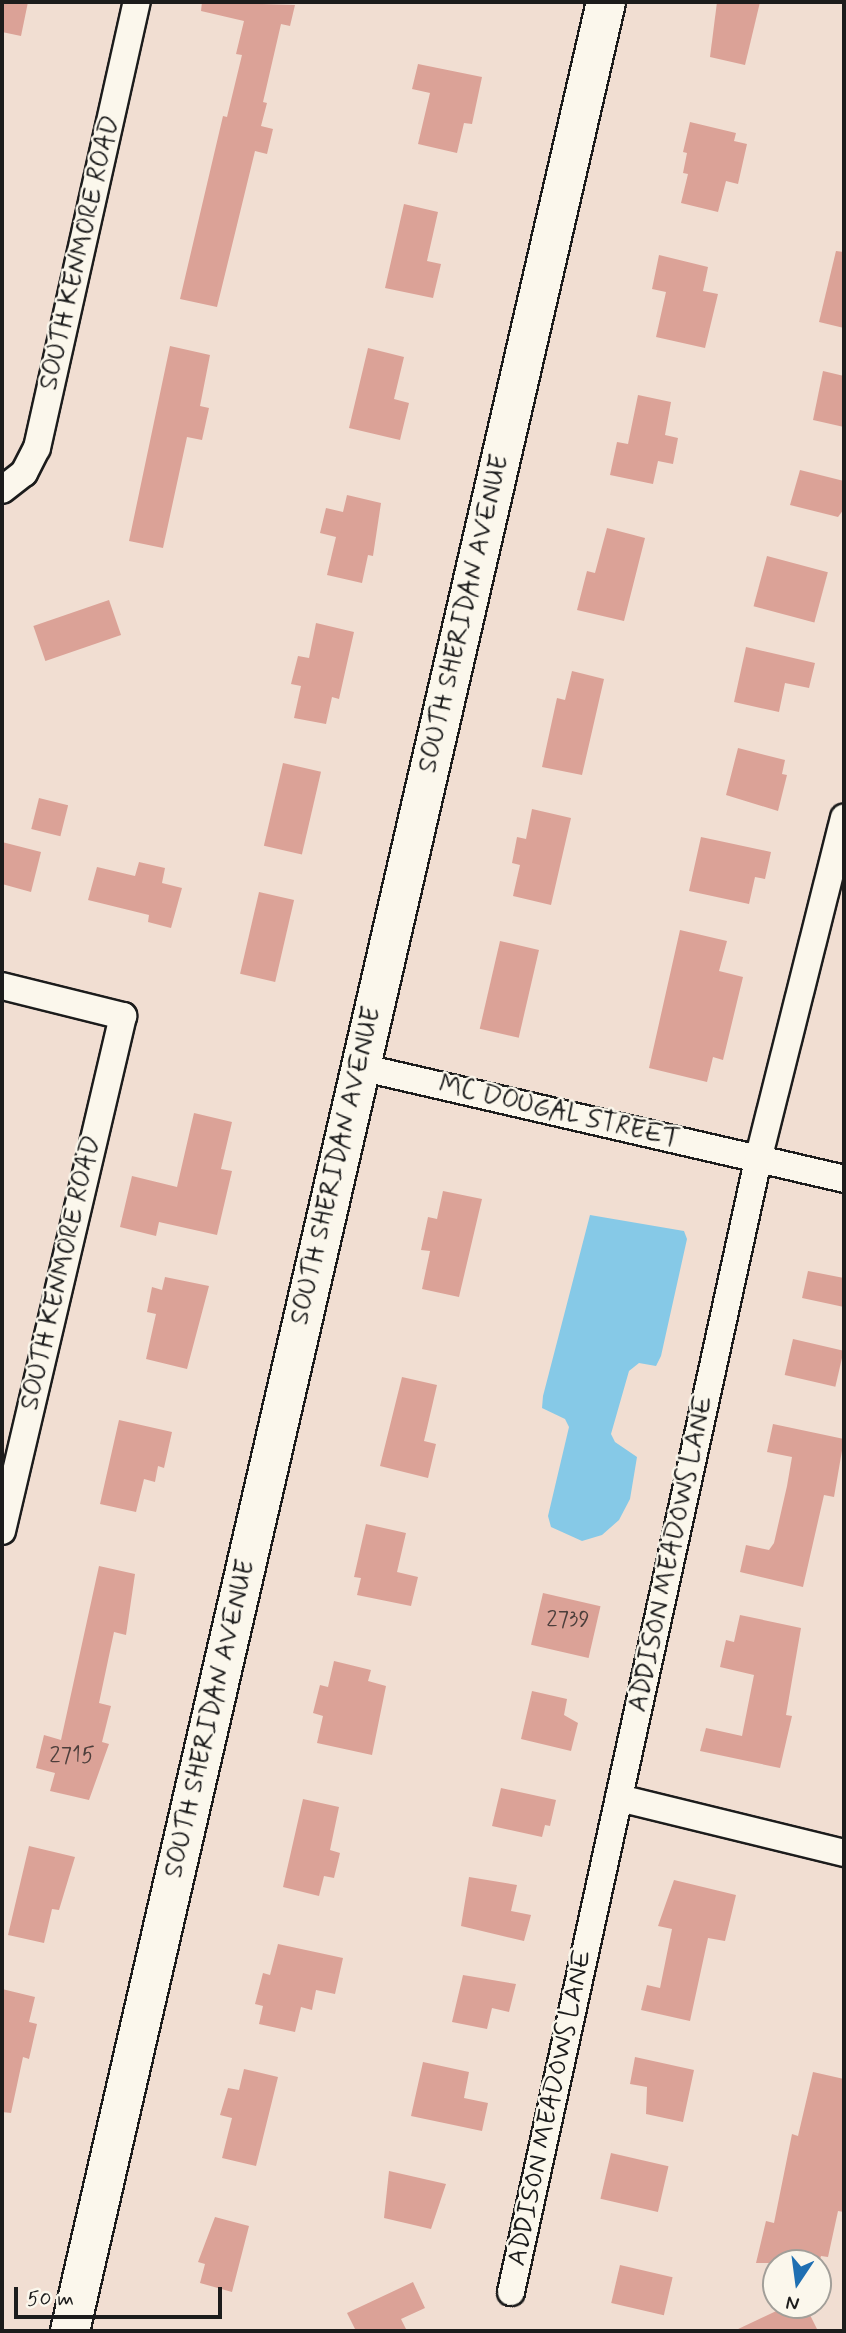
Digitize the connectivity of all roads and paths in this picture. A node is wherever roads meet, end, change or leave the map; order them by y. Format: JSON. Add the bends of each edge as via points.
{"nodes":[{"id":1,"x":138,"y":2,"type":"edge"},
{"id":2,"x":606,"y":2,"type":"edge"},
{"id":3,"x":2,"y":490,"type":"edge"},
{"id":4,"x":844,"y":818,"type":"edge"},
{"id":5,"x":2,"y":986,"type":"edge"},
{"id":6,"x":360,"y":1067,"type":"junction"},
{"id":7,"x":758,"y":1160,"type":"junction"},
{"id":8,"x":844,"y":1180,"type":"edge"},
{"id":9,"x":2,"y":1531,"type":"edge"},
{"id":10,"x":619,"y":1798,"type":"junction"},
{"id":11,"x":844,"y":1853,"type":"edge"},
{"id":12,"x":511,"y":2292,"type":"dead end"},
{"id":13,"x":71,"y":2331,"type":"edge"}],
"edges":[{"from":1,"to":3,"type":"street","name":"SOUTH KENMORE ROAD","via":[[37,448],[24,472]]},
{"from":2,"to":6,"type":"street","name":"SOUTH SHERIDAN AVENUE"},
{"from":4,"to":7,"type":"street","name":"ADDISON MEADOWS LANE"},
{"from":5,"to":9,"type":"street","name":"SOUTH KENMORE ROAD","via":[[123,1016]]},
{"from":6,"to":7,"type":"street","name":"MC DOUGAL STREET"},
{"from":6,"to":13,"type":"street","name":"SOUTH SHERIDAN AVENUE"},
{"from":7,"to":8,"type":"street","name":"MC DOUGAL STREET"},
{"from":7,"to":10,"type":"street","name":"ADDISON MEADOWS LANE"},
{"from":10,"to":11,"type":"street"},
{"from":10,"to":12,"type":"street","name":"ADDISON MEADOWS LANE"}]}
